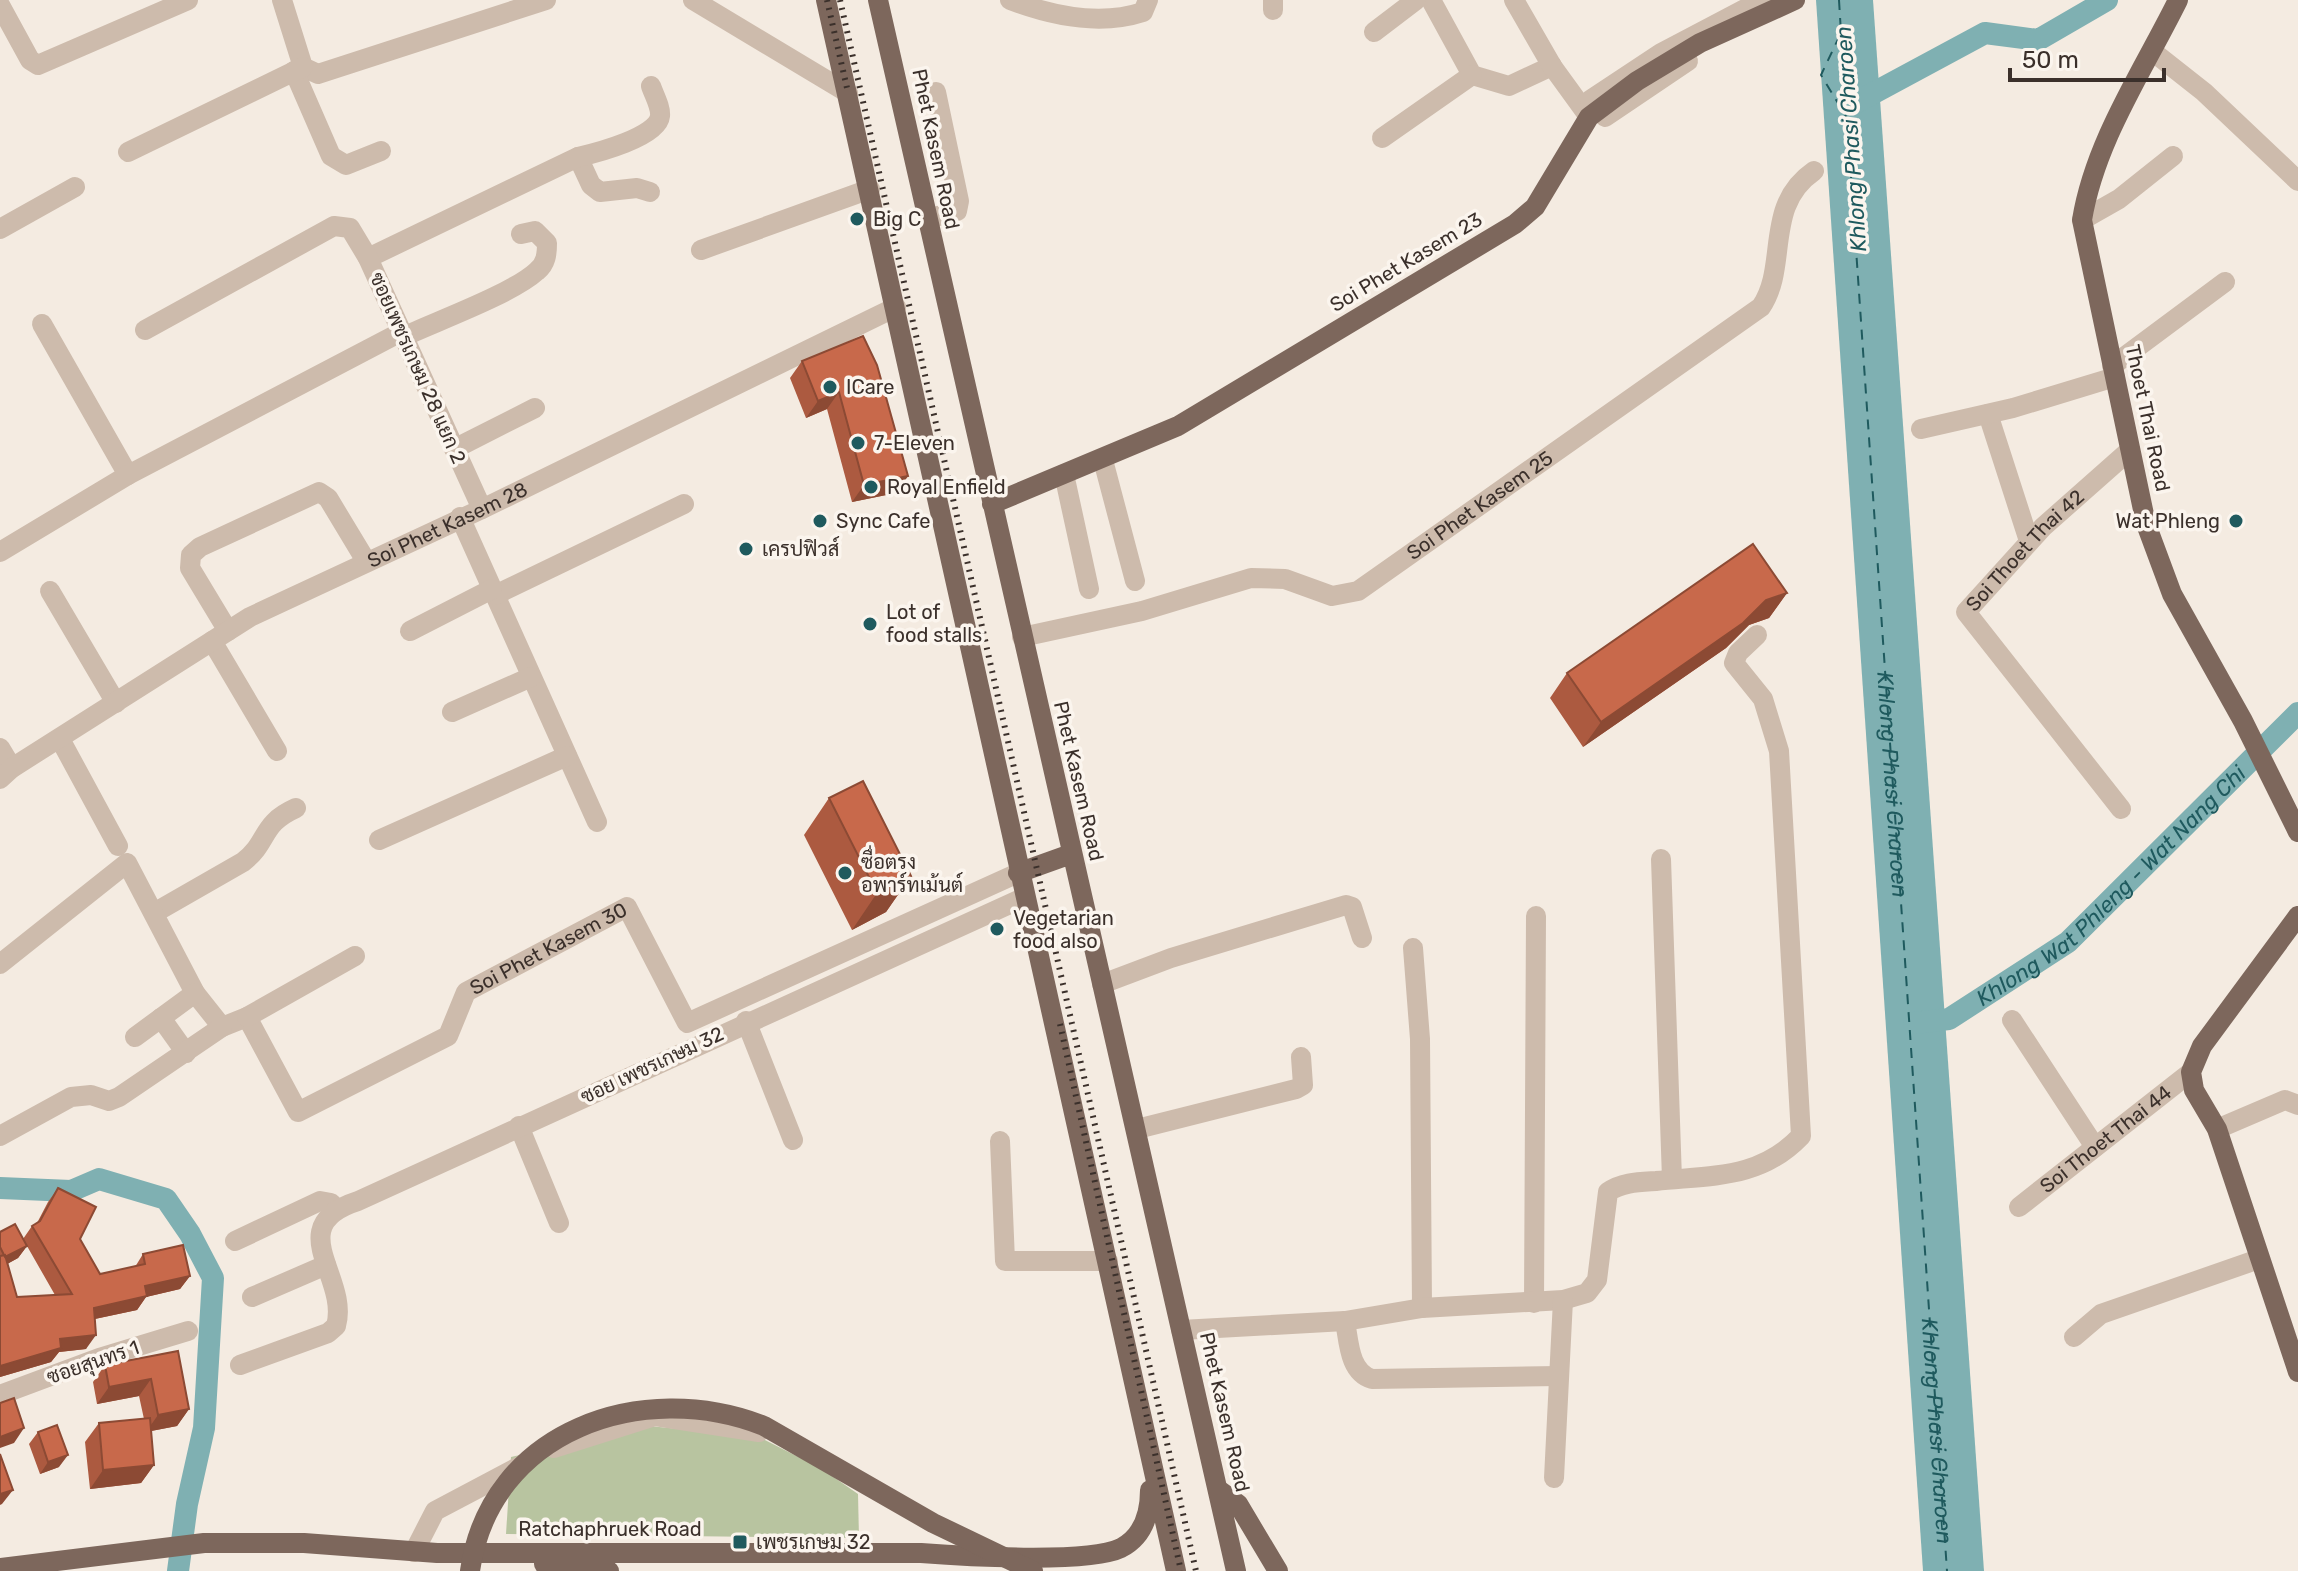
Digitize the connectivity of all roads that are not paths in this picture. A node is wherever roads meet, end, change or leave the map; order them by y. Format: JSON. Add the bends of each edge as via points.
{"nodes":[{"id":1,"x":282,"y":0,"type":"edge"},
{"id":2,"x":546,"y":0,"type":"edge"},
{"id":3,"x":693,"y":0,"type":"edge"},
{"id":4,"x":826,"y":0,"type":"edge"},
{"id":5,"x":878,"y":0,"type":"edge"},
{"id":6,"x":1010,"y":0,"type":"edge"},
{"id":7,"x":1148,"y":0,"type":"edge"},
{"id":8,"x":1416,"y":0,"type":"edge"},
{"id":9,"x":1431,"y":0,"type":"edge"},
{"id":10,"x":1514,"y":0,"type":"edge"},
{"id":11,"x":1762,"y":0,"type":"edge"},
{"id":12,"x":2178,"y":0,"type":"edge"},
{"id":13,"x":178,"y":2,"type":"edge"},
{"id":14,"x":1794,"y":4,"type":"edge"},
{"id":15,"x":0,"y":5,"type":"edge"},
{"id":16,"x":1064,"y":8,"type":"edge"},
{"id":17,"x":1374,"y":32,"type":"dead end"},
{"id":18,"x":2152,"y":51,"type":"junction"},
{"id":19,"x":1552,"y":66,"type":"junction"},
{"id":20,"x":299,"y":69,"type":"junction"},
{"id":21,"x":1472,"y":75,"type":"junction"},
{"id":22,"x":651,"y":86,"type":"dead end"},
{"id":23,"x":936,"y":92,"type":"dead end"},
{"id":24,"x":848,"y":93,"type":"junction"},
{"id":25,"x":1595,"y":111,"type":"junction"},
{"id":26,"x":1382,"y":138,"type":"dead end"},
{"id":27,"x":381,"y":151,"type":"dead end"},
{"id":28,"x":128,"y":152,"type":"dead end"},
{"id":29,"x":2173,"y":156,"type":"dead end"},
{"id":30,"x":578,"y":157,"type":"junction"},
{"id":31,"x":1814,"y":171,"type":"dead end"},
{"id":32,"x":2298,"y":181,"type":"edge"},
{"id":33,"x":75,"y":187,"type":"dead end"},
{"id":34,"x":870,"y":189,"type":"junction"},
{"id":35,"x":650,"y":192,"type":"dead end"},
{"id":36,"x":927,"y":219,"type":"junction"},
{"id":37,"x":2082,"y":220,"type":"junction"},
{"id":38,"x":0,"y":229,"type":"edge"},
{"id":39,"x":521,"y":234,"type":"dead end"},
{"id":40,"x":701,"y":250,"type":"dead end"},
{"id":41,"x":368,"y":258,"type":"junction"},
{"id":42,"x":2225,"y":282,"type":"dead end"},
{"id":43,"x":896,"y":307,"type":"junction"},
{"id":44,"x":42,"y":324,"type":"dead end"},
{"id":45,"x":145,"y":330,"type":"dead end"},
{"id":46,"x":402,"y":334,"type":"junction"},
{"id":47,"x":2114,"y":371,"type":"junction"},
{"id":48,"x":535,"y":408,"type":"dead end"},
{"id":49,"x":1988,"y":414,"type":"junction"},
{"id":50,"x":1921,"y":429,"type":"dead end"},
{"id":51,"x":454,"y":449,"type":"junction"},
{"id":52,"x":2130,"y":450,"type":"junction"},
{"id":53,"x":1103,"y":460,"type":"junction"},
{"id":54,"x":1064,"y":474,"type":"junction"},
{"id":55,"x":128,"y":475,"type":"junction"},
{"id":56,"x":684,"y":504,"type":"dead end"},
{"id":57,"x":992,"y":504,"type":"junction"},
{"id":58,"x":482,"y":509,"type":"junction"},
{"id":59,"x":460,"y":517,"type":"junction"},
{"id":60,"x":2029,"y":541,"type":"junction"},
{"id":61,"x":0,"y":552,"type":"edge"},
{"id":62,"x":366,"y":561,"type":"junction"},
{"id":63,"x":1135,"y":581,"type":"dead end"},
{"id":64,"x":1089,"y":589,"type":"dead end"},
{"id":65,"x":50,"y":591,"type":"dead end"},
{"id":66,"x":493,"y":592,"type":"junction"},
{"id":67,"x":410,"y":631,"type":"dead end"},
{"id":68,"x":1757,"y":635,"type":"dead end"},
{"id":69,"x":220,"y":636,"type":"junction"},
{"id":70,"x":1022,"y":637,"type":"junction"},
{"id":71,"x":531,"y":677,"type":"junction"},
{"id":72,"x":116,"y":703,"type":"junction"},
{"id":73,"x":452,"y":712,"type":"dead end"},
{"id":74,"x":60,"y":739,"type":"junction"},
{"id":75,"x":0,"y":748,"type":"edge"},
{"id":76,"x":277,"y":751,"type":"dead end"},
{"id":77,"x":567,"y":756,"type":"junction"},
{"id":78,"x":6,"y":773,"type":"edge"},
{"id":79,"x":296,"y":808,"type":"dead end"},
{"id":80,"x":2121,"y":809,"type":"dead end"},
{"id":81,"x":597,"y":822,"type":"dead end"},
{"id":82,"x":2298,"y":832,"type":"edge"},
{"id":83,"x":379,"y":840,"type":"dead end"},
{"id":84,"x":1071,"y":854,"type":"junction"},
{"id":85,"x":122,"y":855,"type":"junction"},
{"id":86,"x":1661,"y":859,"type":"dead end"},
{"id":87,"x":1018,"y":873,"type":"junction"},
{"id":88,"x":1025,"y":897,"type":"junction"},
{"id":89,"x":154,"y":913,"type":"junction"},
{"id":90,"x":1536,"y":916,"type":"dead end"},
{"id":91,"x":2298,"y":916,"type":"edge"},
{"id":92,"x":1362,"y":938,"type":"dead end"},
{"id":93,"x":1413,"y":948,"type":"dead end"},
{"id":94,"x":355,"y":956,"type":"dead end"},
{"id":95,"x":0,"y":964,"type":"edge"},
{"id":96,"x":1102,"y":984,"type":"junction"},
{"id":97,"x":195,"y":993,"type":"junction"},
{"id":98,"x":247,"y":1017,"type":"junction"},
{"id":99,"x":161,"y":1018,"type":"junction"},
{"id":100,"x":2012,"y":1020,"type":"dead end"},
{"id":101,"x":746,"y":1021,"type":"junction"},
{"id":102,"x":222,"y":1027,"type":"junction"},
{"id":103,"x":135,"y":1037,"type":"dead end"},
{"id":104,"x":186,"y":1053,"type":"junction"},
{"id":105,"x":1301,"y":1057,"type":"dead end"},
{"id":106,"x":2191,"y":1072,"type":"junction"},
{"id":107,"x":2298,"y":1105,"type":"edge"},
{"id":108,"x":519,"y":1126,"type":"junction"},
{"id":109,"x":1137,"y":1129,"type":"junction"},
{"id":110,"x":2217,"y":1129,"type":"junction"},
{"id":111,"x":0,"y":1136,"type":"edge"},
{"id":112,"x":793,"y":1140,"type":"dead end"},
{"id":113,"x":1000,"y":1141,"type":"dead end"},
{"id":114,"x":2095,"y":1147,"type":"junction"},
{"id":115,"x":1672,"y":1179,"type":"junction"},
{"id":116,"x":2019,"y":1207,"type":"dead end"},
{"id":117,"x":335,"y":1208,"type":"junction"},
{"id":118,"x":559,"y":1223,"type":"dead end"},
{"id":119,"x":235,"y":1241,"type":"dead end"},
{"id":120,"x":2259,"y":1259,"type":"junction"},
{"id":121,"x":1108,"y":1261,"type":"junction"},
{"id":122,"x":326,"y":1265,"type":"junction"},
{"id":123,"x":252,"y":1297,"type":"dead end"},
{"id":124,"x":1563,"y":1300,"type":"junction"},
{"id":125,"x":1534,"y":1303,"type":"junction"},
{"id":126,"x":1422,"y":1308,"type":"junction"},
{"id":127,"x":1345,"y":1321,"type":"junction"},
{"id":128,"x":1181,"y":1330,"type":"junction"},
{"id":129,"x":188,"y":1331,"type":"dead end"},
{"id":130,"x":2074,"y":1337,"type":"dead end"},
{"id":131,"x":240,"y":1365,"type":"dead end"},
{"id":132,"x":2298,"y":1372,"type":"edge"},
{"id":133,"x":1559,"y":1376,"type":"junction"},
{"id":134,"x":0,"y":1395,"type":"edge"},
{"id":135,"x":1149,"y":1458,"type":"junction"},
{"id":136,"x":874,"y":1478,"type":"dead end"},
{"id":137,"x":1554,"y":1478,"type":"dead end"},
{"id":138,"x":1219,"y":1490,"type":"junction"},
{"id":139,"x":414,"y":1552,"type":"junction"},
{"id":140,"x":437,"y":1553,"type":"junction"},
{"id":141,"x":0,"y":1568,"type":"edge"},
{"id":142,"x":470,"y":1571,"type":"edge"},
{"id":143,"x":609,"y":1571,"type":"edge"},
{"id":144,"x":1033,"y":1571,"type":"edge"},
{"id":145,"x":1176,"y":1571,"type":"edge"},
{"id":146,"x":1233,"y":1571,"type":"edge"},
{"id":147,"x":1278,"y":1571,"type":"edge"}],
"edges":[{"from":1,"to":20,"type":"street"},
{"from":2,"to":20,"type":"street","via":[[318,74]]},
{"from":3,"to":24,"type":"street"},
{"from":4,"to":24,"type":"main road"},
{"from":5,"to":36,"type":"main road","name":"Phet Kasem Road"},
{"from":6,"to":16,"type":"street"},
{"from":7,"to":16,"type":"street","via":[[1143,12],[1118,20]]},
{"from":8,"to":17,"type":"street"},
{"from":9,"to":21,"type":"street"},
{"from":10,"to":19,"type":"street"},
{"from":11,"to":25,"type":"street","via":[[1661,53]]},
{"from":12,"to":18,"type":"main road","name":"Thoet Thai Road"},
{"from":13,"to":15,"type":"street","via":[[38,65],[30,60]]},
{"from":14,"to":25,"type":"main road","name":"Soi Phet Kasem 23","via":[[1700,43]]},
{"from":18,"to":32,"type":"street"},
{"from":18,"to":37,"type":"main road","name":"Thoet Thai Road","via":[[2102,148],[2087,187]]},
{"from":19,"to":21,"type":"street","via":[[1509,86]]},
{"from":19,"to":25,"type":"street"},
{"from":20,"to":27,"type":"street","via":[[331,156],[346,165]]},
{"from":20,"to":28,"type":"street"},
{"from":21,"to":26,"type":"street"},
{"from":22,"to":30,"type":"street","via":[[661,113],[658,123],[634,139]]},
{"from":23,"to":36,"type":"street","via":[[959,201],[957,211]]},
{"from":24,"to":34,"type":"main road"},
{"from":25,"to":53,"type":"main road","name":"Soi Phet Kasem 23","via":[[1535,207],[1515,224],[1178,426]]},
{"from":29,"to":37,"type":"street","via":[[2119,199]]},
{"from":30,"to":35,"type":"street","via":[[600,192]]},
{"from":30,"to":41,"type":"street"},
{"from":31,"to":70,"type":"street","name":"Soi Phet Kasem 25","via":[[1805,176],[1780,220],[1771,281],[1761,307],[1358,591],[1332,596],[1285,579],[1251,578],[1142,611]]},
{"from":33,"to":38,"type":"street"},
{"from":34,"to":40,"type":"street"},
{"from":34,"to":43,"type":"main road"},
{"from":36,"to":57,"type":"main road","name":"Phet Kasem Road"},
{"from":37,"to":47,"type":"main road","name":"Thoet Thai Road"},
{"from":39,"to":46,"type":"street","via":[[535,231],[547,243],[539,270]]},
{"from":41,"to":45,"type":"street","name":"ซอยเพชรเกษม 28 แยก 2","via":[[350,228],[334,226]]},
{"from":41,"to":46,"type":"street","name":"ซอยเพชรเกษม 28 แยก 2"},
{"from":42,"to":47,"type":"street"},
{"from":43,"to":58,"type":"street","name":"Soi Phet Kasem 28"},
{"from":43,"to":87,"type":"main road"},
{"from":44,"to":55,"type":"street"},
{"from":46,"to":51,"type":"street","name":"ซอยเพชรเกษม 28 แยก 2"},
{"from":46,"to":55,"type":"street"},
{"from":47,"to":49,"type":"street"},
{"from":47,"to":52,"type":"main road","name":"Thoet Thai Road"},
{"from":48,"to":51,"type":"street"},
{"from":49,"to":50,"type":"street"},
{"from":49,"to":60,"type":"street"},
{"from":51,"to":58,"type":"street","name":"ซอยเพชรเกษม 28 แยก 2"},
{"from":52,"to":60,"type":"street","name":"Soi Thoet Thai 42"},
{"from":52,"to":82,"type":"main road","name":"Thoet Thai Road","via":[[2146,524],[2172,594]]},
{"from":53,"to":54,"type":"main road","name":"Soi Phet Kasem 23"},
{"from":53,"to":63,"type":"street"},
{"from":54,"to":57,"type":"main road","name":"Soi Phet Kasem 23"},
{"from":54,"to":64,"type":"street"},
{"from":55,"to":61,"type":"street"},
{"from":56,"to":66,"type":"street"},
{"from":57,"to":70,"type":"main road","name":"Phet Kasem Road"},
{"from":58,"to":59,"type":"street","name":"Soi Phet Kasem 28"},
{"from":59,"to":62,"type":"street","name":"Soi Phet Kasem 28"},
{"from":59,"to":66,"type":"street"},
{"from":60,"to":80,"type":"street","name":"Soi Thoet Thai 42","via":[[1967,606],[1966,617]]},
{"from":62,"to":69,"type":"street","name":"Soi Phet Kasem 28"},
{"from":62,"to":69,"type":"street","via":[[328,498],[319,492],[200,547],[191,555],[190,568]]},
{"from":65,"to":72,"type":"street"},
{"from":66,"to":67,"type":"street"},
{"from":66,"to":71,"type":"street"},
{"from":68,"to":115,"type":"street","via":[[1734,663],[1763,699],[1779,751],[1801,1136],[1768,1164]]},
{"from":69,"to":72,"type":"street","name":"Soi Phet Kasem 28"},
{"from":69,"to":76,"type":"street"},
{"from":70,"to":84,"type":"main road","name":"Phet Kasem Road"},
{"from":71,"to":73,"type":"street"},
{"from":71,"to":77,"type":"street"},
{"from":72,"to":74,"type":"street","name":"Soi Phet Kasem 28"},
{"from":74,"to":78,"type":"street","name":"Soi Phet Kasem 28"},
{"from":74,"to":85,"type":"street"},
{"from":75,"to":78,"type":"street","name":"Soi Phet Kasem 28"},
{"from":77,"to":81,"type":"street"},
{"from":77,"to":83,"type":"street"},
{"from":79,"to":89,"type":"street","via":[[275,818],[255,853],[243,862]]},
{"from":84,"to":87,"type":"main road"},
{"from":84,"to":96,"type":"main road","name":"Phet Kasem Road"},
{"from":85,"to":89,"type":"street"},
{"from":85,"to":95,"type":"street"},
{"from":86,"to":115,"type":"street"},
{"from":87,"to":88,"type":"main road"},
{"from":87,"to":98,"type":"street","name":"Soi Phet Kasem 30","via":[[687,1023],[627,907],[466,992],[448,1036],[298,1112]]},
{"from":88,"to":101,"type":"street","name":"ซอย เพชรเกษม 32"},
{"from":88,"to":121,"type":"main road"},
{"from":89,"to":97,"type":"street"},
{"from":90,"to":125,"type":"street"},
{"from":91,"to":106,"type":"main road","via":[[2202,1046]]},
{"from":92,"to":96,"type":"street","via":[[1352,907],[1346,905]]},
{"from":93,"to":126,"type":"street","via":[[1420,1039]]},
{"from":94,"to":98,"type":"street"},
{"from":96,"to":109,"type":"main road","name":"Phet Kasem Road"},
{"from":97,"to":99,"type":"street"},
{"from":97,"to":102,"type":"street"},
{"from":98,"to":102,"type":"street"},
{"from":99,"to":103,"type":"street"},
{"from":99,"to":104,"type":"street"},
{"from":100,"to":114,"type":"street"},
{"from":101,"to":108,"type":"street","name":"ซอย เพชรเกษม 32"},
{"from":101,"to":112,"type":"street"},
{"from":102,"to":104,"type":"street"},
{"from":104,"to":111,"type":"street","via":[[119,1097],[71,1097]]},
{"from":105,"to":109,"type":"street","via":[[1303,1085],[1296,1089]]},
{"from":106,"to":110,"type":"main road","via":[[2194,1090]]},
{"from":106,"to":114,"type":"street","name":"Soi Thoet Thai 44"},
{"from":107,"to":110,"type":"street","via":[[2285,1100]]},
{"from":108,"to":117,"type":"street","name":"ซอย เพชรเกษม 32"},
{"from":108,"to":118,"type":"street"},
{"from":109,"to":128,"type":"main road","name":"Phet Kasem Road"},
{"from":110,"to":120,"type":"main road"},
{"from":113,"to":121,"type":"street","via":[[999,1261]]},
{"from":114,"to":116,"type":"street","name":"Soi Thoet Thai 44"},
{"from":115,"to":124,"type":"street","via":[[1629,1183],[1608,1192],[1594,1288]]},
{"from":117,"to":119,"type":"street","name":"ซอย เพชรเกษม 32","via":[[320,1201]]},
{"from":117,"to":122,"type":"street","via":[[323,1225]]},
{"from":120,"to":130,"type":"street","via":[[2101,1314]]},
{"from":120,"to":132,"type":"main road"},
{"from":121,"to":135,"type":"main road"},
{"from":122,"to":123,"type":"street"},
{"from":122,"to":131,"type":"street","via":[[337,1294],[336,1326]]},
{"from":124,"to":125,"type":"street"},
{"from":124,"to":133,"type":"street"},
{"from":125,"to":126,"type":"street"},
{"from":126,"to":127,"type":"street"},
{"from":127,"to":128,"type":"street"},
{"from":127,"to":133,"type":"street","via":[[1356,1369],[1372,1379]]},
{"from":128,"to":138,"type":"main road","name":"Phet Kasem Road"},
{"from":129,"to":134,"type":"street","name":"ซอยสุนทร 1"},
{"from":133,"to":137,"type":"street"},
{"from":135,"to":140,"type":"main road","name":"Ratchaphruek Road","via":[[1147,1520],[1121,1548],[1100,1551],[987,1558],[921,1553]]},
{"from":135,"to":145,"type":"main road"},
{"from":136,"to":139,"type":"street","via":[[762,1432],[655,1416],[560,1445],[435,1511]]},
{"from":138,"to":146,"type":"main road"},
{"from":138,"to":147,"type":"main road","via":[[1238,1504]]},
{"from":139,"to":140,"type":"main road","name":"Ratchaphruek Road"},
{"from":139,"to":141,"type":"main road","name":"Ratchaphruek Road","via":[[304,1543],[204,1543]]},
{"from":140,"to":143,"type":"main road"},
{"from":142,"to":144,"type":"main road","bridge":true,"via":[[488,1512],[509,1480],[573,1429],[645,1408],[683,1408],[764,1426],[933,1523]]}]}
